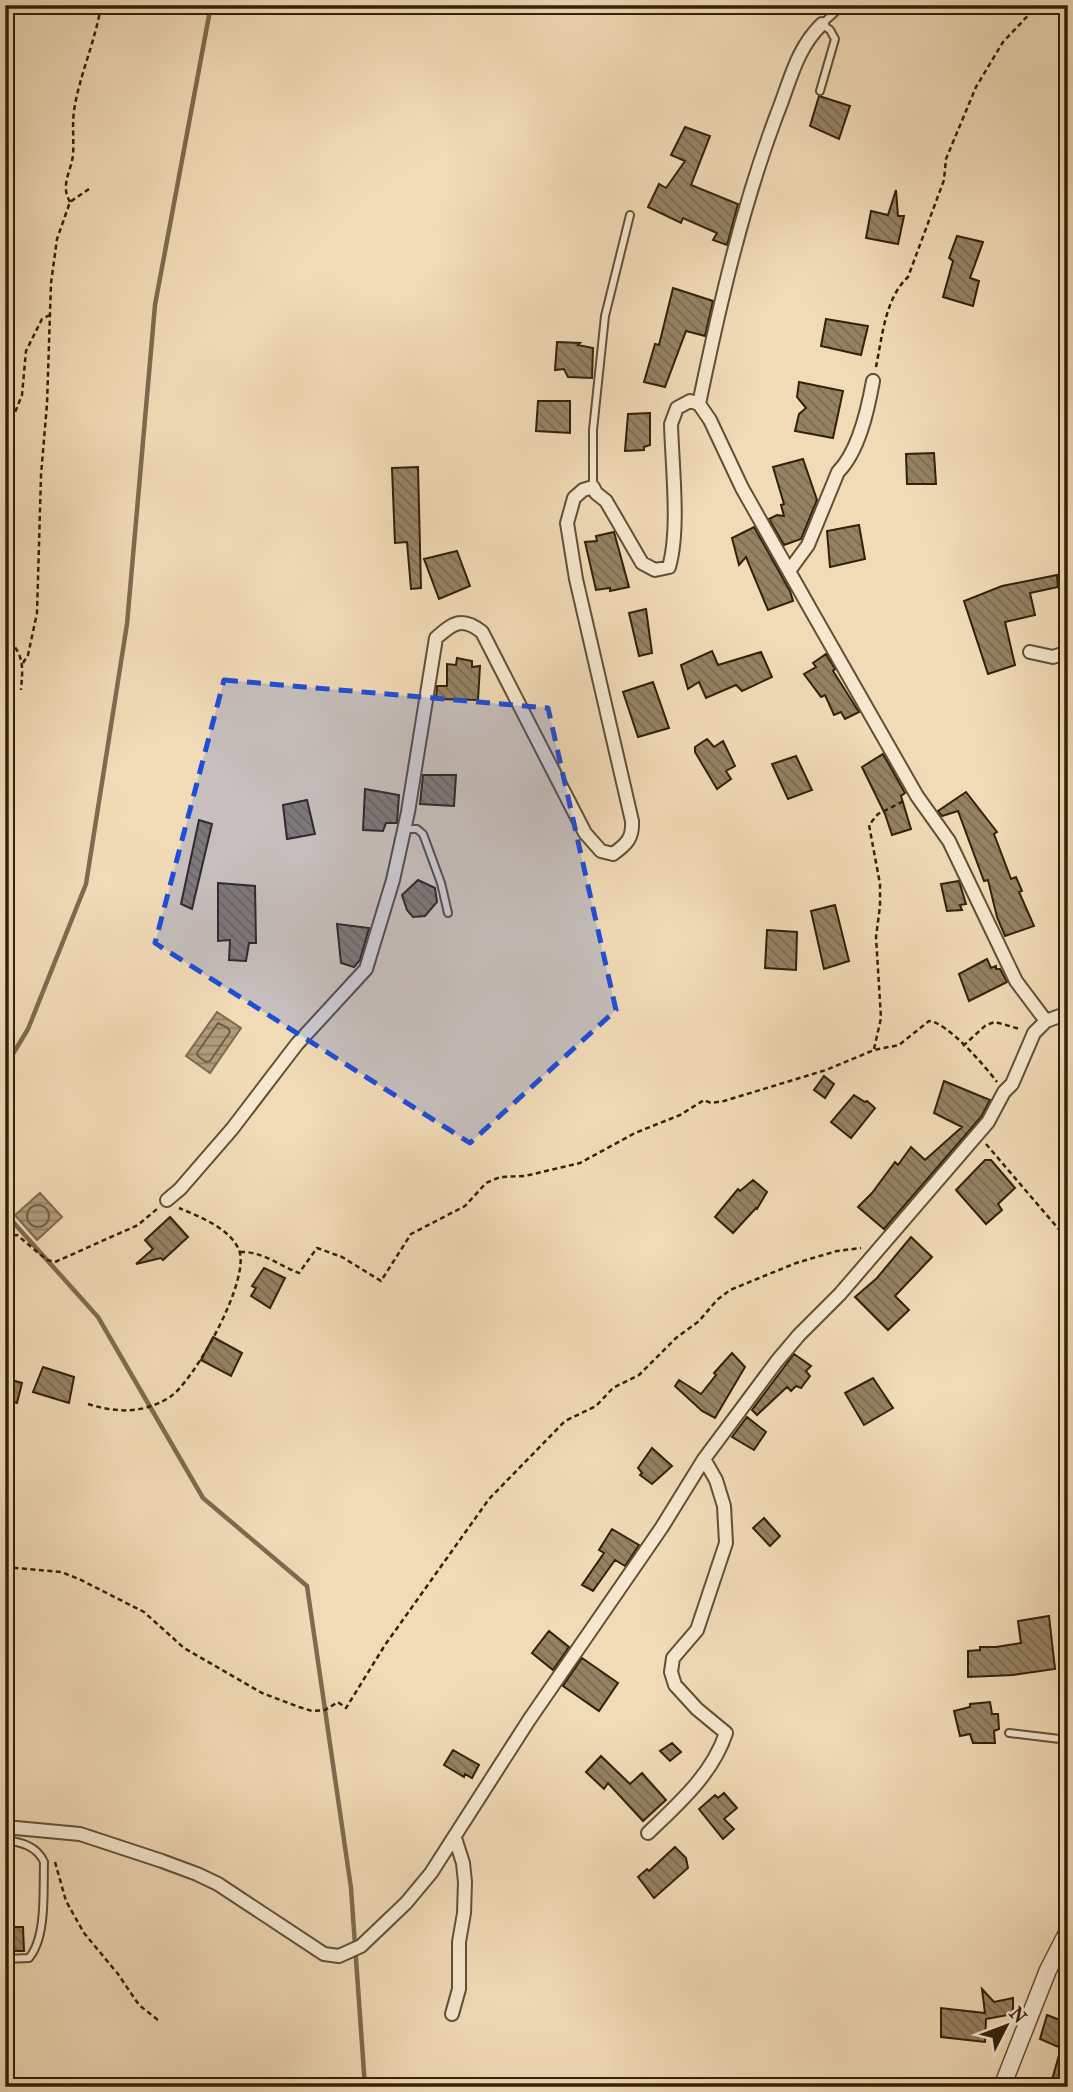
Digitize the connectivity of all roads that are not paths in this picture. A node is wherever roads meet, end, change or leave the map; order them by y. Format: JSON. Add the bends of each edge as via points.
{"nodes":[{"id":1,"x":844,"y":5,"type":"edge"},
{"id":2,"x":822,"y":24,"type":"junction"},
{"id":3,"x":820,"y":91,"type":"dead end"},
{"id":4,"x":630,"y":215,"type":"dead end"},
{"id":5,"x":873,"y":381,"type":"road end"},
{"id":6,"x":699,"y":404,"type":"junction"},
{"id":7,"x":593,"y":487,"type":"junction"},
{"id":8,"x":789,"y":571,"type":"junction"},
{"id":9,"x":1030,"y":652,"type":"dead end"},
{"id":10,"x":1068,"y":652,"type":"edge"},
{"id":11,"x":403,"y":830,"type":"junction"},
{"id":12,"x":447,"y":914,"type":"dead end"},
{"id":13,"x":1068,"y":1013,"type":"edge"},
{"id":14,"x":1043,"y":1025,"type":"junction"},
{"id":15,"x":167,"y":1200,"type":"road end"},
{"id":16,"x":704,"y":1459,"type":"junction"},
{"id":17,"x":1009,"y":1733,"type":"dead end"},
{"id":18,"x":1068,"y":1740,"type":"edge"},
{"id":19,"x":5,"y":1827,"type":"edge"},
{"id":20,"x":648,"y":1833,"type":"dead end"},
{"id":21,"x":455,"y":1838,"type":"junction"},
{"id":22,"x":5,"y":1840,"type":"edge"},
{"id":23,"x":1068,"y":1931,"type":"edge"},
{"id":24,"x":5,"y":1959,"type":"edge"},
{"id":25,"x":452,"y":2014,"type":"dead end"},
{"id":26,"x":1002,"y":2087,"type":"edge"}],
"edges":[{"from":1,"to":2,"type":"lane"},
{"from":2,"to":3,"type":"lane","via":[[835,39]]},
{"from":2,"to":6,"type":"street","via":[[799,55],[767,142]]},
{"from":4,"to":7,"type":"lane","via":[[605,316],[593,430]]},
{"from":5,"to":8,"type":"street","via":[[867,414],[846,465],[838,472],[808,545]]},
{"from":6,"to":7,"type":"street","via":[[690,401],[677,408],[671,424],[674,534],[669,567],[655,570],[642,562]]},
{"from":6,"to":8,"type":"street"},
{"from":7,"to":11,"type":"street","via":[[574,498],[567,523],[632,821],[629,842],[613,854],[601,851],[585,833],[482,632],[460,622],[436,638]]},
{"from":8,"to":14,"type":"street","via":[[917,796],[949,841],[1016,981]]},
{"from":9,"to":10,"type":"street","via":[[1053,657]]},
{"from":11,"to":12,"type":"lane","via":[[417,829],[423,834]]},
{"from":11,"to":15,"type":"street","via":[[366,969]]},
{"from":13,"to":14,"type":"street"},
{"from":14,"to":16,"type":"street","via":[[978,1135],[777,1361]]},
{"from":16,"to":20,"type":"street","via":[[724,1506],[726,1544],[697,1630],[673,1658],[671,1672],[675,1685],[726,1733],[705,1773]]},
{"from":16,"to":21,"type":"street"},
{"from":17,"to":18,"type":"lane"},
{"from":19,"to":21,"type":"street","via":[[80,1835],[162,1861],[218,1884],[324,1954],[339,1956],[361,1946],[406,1902]]},
{"from":21,"to":25,"type":"street","via":[[466,1882],[459,1989]]},
{"from":22,"to":24,"type":"lane","via":[[19,1841],[40,1853],[44,1862],[39,1942],[29,1958]]},
{"from":23,"to":26,"type":"street"}]}
